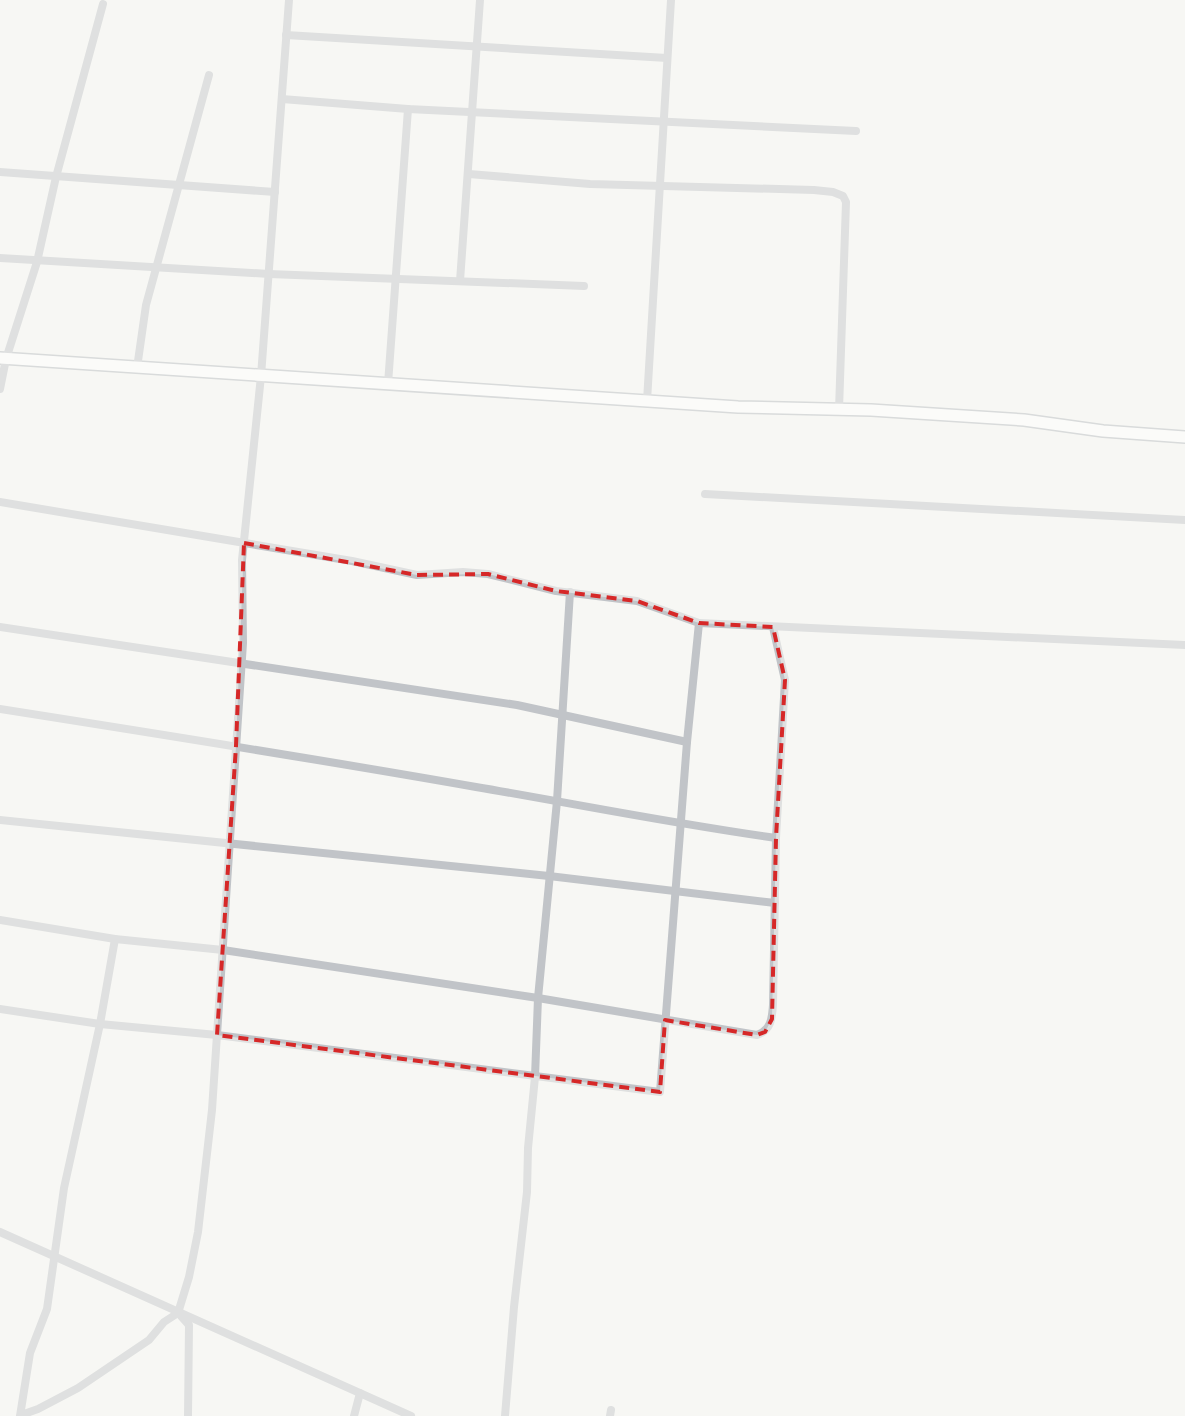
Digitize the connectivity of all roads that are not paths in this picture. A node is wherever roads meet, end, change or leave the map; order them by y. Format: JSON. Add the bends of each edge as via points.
{"nodes":[{"id":1,"x":289,"y":0,"type":"edge"},
{"id":2,"x":480,"y":0,"type":"edge"},
{"id":3,"x":671,"y":0,"type":"edge"},
{"id":4,"x":103,"y":4,"type":"dead end"},
{"id":5,"x":286,"y":36,"type":"junction"},
{"id":6,"x":477,"y":47,"type":"junction"},
{"id":7,"x":667,"y":58,"type":"junction"},
{"id":8,"x":209,"y":75,"type":"dead end"},
{"id":9,"x":282,"y":99,"type":"junction"},
{"id":10,"x":408,"y":109,"type":"junction"},
{"id":11,"x":473,"y":112,"type":"junction"},
{"id":12,"x":663,"y":121,"type":"junction"},
{"id":13,"x":856,"y":131,"type":"dead end"},
{"id":14,"x":0,"y":172,"type":"edge"},
{"id":15,"x":469,"y":174,"type":"junction"},
{"id":16,"x":56,"y":176,"type":"junction"},
{"id":17,"x":177,"y":185,"type":"junction"},
{"id":18,"x":659,"y":186,"type":"junction"},
{"id":19,"x":275,"y":192,"type":"junction"},
{"id":20,"x":0,"y":258,"type":"edge"},
{"id":21,"x":37,"y":261,"type":"junction"},
{"id":22,"x":156,"y":268,"type":"junction"},
{"id":23,"x":268,"y":274,"type":"junction"},
{"id":24,"x":395,"y":279,"type":"junction"},
{"id":25,"x":460,"y":281,"type":"junction"},
{"id":26,"x":584,"y":286,"type":"dead end"},
{"id":27,"x":3,"y":359,"type":"edge"},
{"id":28,"x":137,"y":368,"type":"junction"},
{"id":29,"x":261,"y":376,"type":"junction"},
{"id":30,"x":388,"y":384,"type":"junction"},
{"id":31,"x":0,"y":389,"type":"edge"},
{"id":32,"x":647,"y":401,"type":"junction"},
{"id":33,"x":839,"y":410,"type":"junction"},
{"id":34,"x":1185,"y":437,"type":"edge"},
{"id":35,"x":705,"y":494,"type":"dead end"},
{"id":36,"x":0,"y":502,"type":"edge"},
{"id":37,"x":1185,"y":520,"type":"edge"},
{"id":38,"x":244,"y":543,"type":"junction"},
{"id":39,"x":570,"y":592,"type":"junction"},
{"id":40,"x":699,"y":623,"type":"junction"},
{"id":41,"x":0,"y":627,"type":"edge"},
{"id":42,"x":773,"y":627,"type":"junction"},
{"id":43,"x":1185,"y":645,"type":"edge"},
{"id":44,"x":241,"y":664,"type":"junction"},
{"id":45,"x":0,"y":709,"type":"edge"},
{"id":46,"x":561,"y":714,"type":"junction"},
{"id":47,"x":687,"y":742,"type":"junction"},
{"id":48,"x":236,"y":746,"type":"junction"},
{"id":49,"x":557,"y":801,"type":"junction"},
{"id":50,"x":0,"y":820,"type":"edge"},
{"id":51,"x":680,"y":825,"type":"junction"},
{"id":52,"x":776,"y":838,"type":"junction"},
{"id":53,"x":230,"y":844,"type":"junction"},
{"id":54,"x":549,"y":876,"type":"junction"},
{"id":55,"x":675,"y":891,"type":"junction"},
{"id":56,"x":775,"y":904,"type":"junction"},
{"id":57,"x":0,"y":920,"type":"edge"},
{"id":58,"x":115,"y":939,"type":"junction"},
{"id":59,"x":223,"y":950,"type":"junction"},
{"id":60,"x":538,"y":998,"type":"junction"},
{"id":61,"x":0,"y":1009,"type":"edge"},
{"id":62,"x":665,"y":1020,"type":"junction"},
{"id":63,"x":100,"y":1024,"type":"junction"},
{"id":64,"x":217,"y":1034,"type":"junction"},
{"id":65,"x":535,"y":1077,"type":"junction"},
{"id":66,"x":0,"y":1232,"type":"edge"},
{"id":67,"x":55,"y":1257,"type":"junction"},
{"id":68,"x":178,"y":1313,"type":"junction"},
{"id":69,"x":360,"y":1393,"type":"junction"},
{"id":70,"x":21,"y":1415,"type":"edge"},
{"id":71,"x":188,"y":1416,"type":"edge"},
{"id":72,"x":354,"y":1416,"type":"edge"},
{"id":73,"x":411,"y":1416,"type":"edge"},
{"id":74,"x":506,"y":1416,"type":"edge"}],
"edges":[{"from":1,"to":5,"type":"street"},
{"from":2,"to":6,"type":"street"},
{"from":3,"to":7,"type":"street"},
{"from":4,"to":16,"type":"street"},
{"from":5,"to":6,"type":"street"},
{"from":5,"to":9,"type":"street"},
{"from":6,"to":7,"type":"street"},
{"from":6,"to":11,"type":"street"},
{"from":7,"to":12,"type":"street"},
{"from":8,"to":17,"type":"street"},
{"from":9,"to":10,"type":"street"},
{"from":9,"to":19,"type":"street"},
{"from":10,"to":11,"type":"street"},
{"from":10,"to":24,"type":"street"},
{"from":11,"to":12,"type":"street"},
{"from":11,"to":15,"type":"street"},
{"from":12,"to":13,"type":"street"},
{"from":12,"to":18,"type":"street"},
{"from":14,"to":16,"type":"street"},
{"from":15,"to":18,"type":"street"},
{"from":15,"to":25,"type":"street"},
{"from":16,"to":17,"type":"street"},
{"from":16,"to":21,"type":"street"},
{"from":17,"to":19,"type":"street"},
{"from":17,"to":22,"type":"street"},
{"from":18,"to":32,"type":"street"},
{"from":18,"to":33,"type":"street","via":[[814,190],[844,196]]},
{"from":19,"to":23,"type":"street"},
{"from":20,"to":21,"type":"street"},
{"from":21,"to":22,"type":"street"},
{"from":21,"to":27,"type":"street"},
{"from":22,"to":23,"type":"street"},
{"from":22,"to":28,"type":"street","via":[[146,305]]},
{"from":23,"to":24,"type":"street"},
{"from":23,"to":29,"type":"street"},
{"from":24,"to":25,"type":"street"},
{"from":24,"to":30,"type":"street"},
{"from":25,"to":26,"type":"street"},
{"from":27,"to":28,"type":"street"},
{"from":27,"to":31,"type":"street"},
{"from":28,"to":29,"type":"street"},
{"from":29,"to":30,"type":"street"},
{"from":29,"to":38,"type":"street"},
{"from":30,"to":32,"type":"street"},
{"from":32,"to":33,"type":"street"},
{"from":33,"to":34,"type":"street","via":[[1024,420],[1103,431]]},
{"from":35,"to":37,"type":"street"},
{"from":36,"to":38,"type":"street"},
{"from":38,"to":39,"type":"street","via":[[417,575],[488,574]]},
{"from":38,"to":44,"type":"street"},
{"from":39,"to":40,"type":"street","via":[[637,601]]},
{"from":39,"to":46,"type":"street"},
{"from":40,"to":42,"type":"street"},
{"from":40,"to":47,"type":"street"},
{"from":41,"to":44,"type":"street"},
{"from":42,"to":43,"type":"street"},
{"from":42,"to":52,"type":"street","via":[[785,680]]},
{"from":44,"to":46,"type":"street"},
{"from":44,"to":48,"type":"street"},
{"from":45,"to":48,"type":"street"},
{"from":46,"to":47,"type":"street"},
{"from":46,"to":49,"type":"street"},
{"from":47,"to":51,"type":"street"},
{"from":48,"to":49,"type":"street"},
{"from":48,"to":53,"type":"street"},
{"from":49,"to":51,"type":"street"},
{"from":49,"to":54,"type":"street"},
{"from":50,"to":53,"type":"street"},
{"from":51,"to":52,"type":"street"},
{"from":51,"to":55,"type":"street"},
{"from":52,"to":56,"type":"street"},
{"from":53,"to":54,"type":"street"},
{"from":53,"to":59,"type":"street"},
{"from":54,"to":55,"type":"street"},
{"from":54,"to":60,"type":"street"},
{"from":55,"to":56,"type":"street"},
{"from":55,"to":62,"type":"street"},
{"from":56,"to":62,"type":"street","via":[[772,1019],[765,1032],[757,1036]]},
{"from":57,"to":58,"type":"street"},
{"from":58,"to":59,"type":"street"},
{"from":58,"to":63,"type":"street"},
{"from":59,"to":60,"type":"street"},
{"from":59,"to":64,"type":"street"},
{"from":60,"to":62,"type":"street"},
{"from":60,"to":65,"type":"street"},
{"from":61,"to":63,"type":"street"},
{"from":62,"to":65,"type":"street","via":[[660,1092]]},
{"from":63,"to":64,"type":"street"},
{"from":63,"to":67,"type":"street","via":[[64,1188]]},
{"from":64,"to":65,"type":"street"},
{"from":64,"to":68,"type":"street","via":[[198,1232]]},
{"from":65,"to":74,"type":"street"},
{"from":66,"to":67,"type":"street"},
{"from":67,"to":68,"type":"street"},
{"from":67,"to":70,"type":"street","via":[[47,1309],[30,1353]]},
{"from":68,"to":69,"type":"street"},
{"from":68,"to":70,"type":"street","via":[[164,1322],[149,1340],[78,1388]]},
{"from":68,"to":71,"type":"street","via":[[189,1326]]},
{"from":69,"to":72,"type":"street"},
{"from":69,"to":73,"type":"street"}]}
